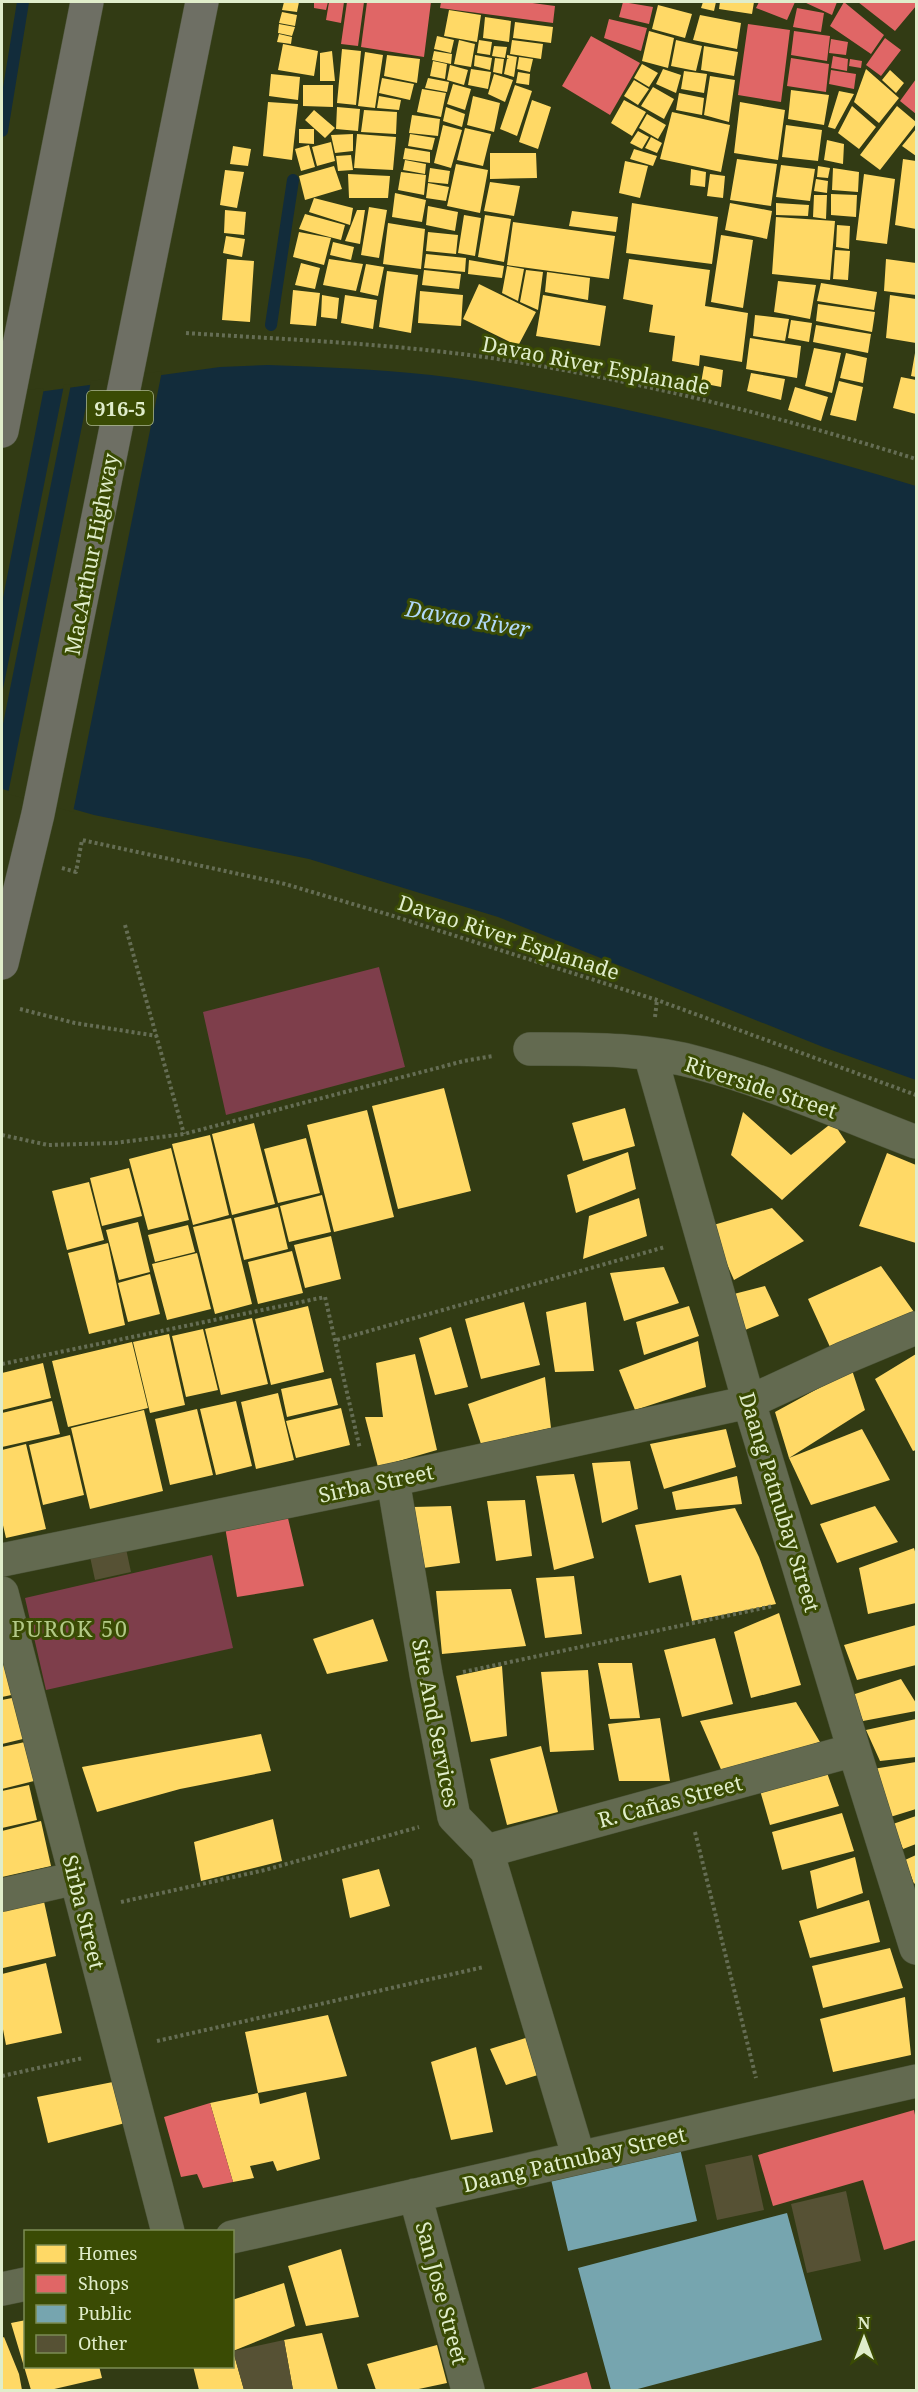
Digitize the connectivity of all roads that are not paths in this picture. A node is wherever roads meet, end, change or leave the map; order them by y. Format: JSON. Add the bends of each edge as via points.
{"nodes":[{"id":1,"x":87,"y":2,"type":"edge"},
{"id":2,"x":202,"y":2,"type":"edge"},
{"id":3,"x":2,"y":430,"type":"edge"},
{"id":4,"x":2,"y":963,"type":"edge"},
{"id":5,"x":530,"y":1049,"type":"dead end"},
{"id":6,"x":650,"y":1054,"type":"junction"},
{"id":7,"x":916,"y":1142,"type":"edge"},
{"id":8,"x":916,"y":1328,"type":"edge"},
{"id":9,"x":749,"y":1402,"type":"junction"},
{"id":10,"x":380,"y":1483,"type":"junction"},
{"id":11,"x":2,"y":1560,"type":"edge"},
{"id":12,"x":2,"y":1593,"type":"edge"},
{"id":13,"x":854,"y":1750,"type":"junction"},
{"id":14,"x":487,"y":1851,"type":"junction"},
{"id":15,"x":76,"y":1878,"type":"junction"},
{"id":16,"x":2,"y":1895,"type":"edge"},
{"id":17,"x":916,"y":1948,"type":"edge"},
{"id":18,"x":916,"y":2081,"type":"edge"},
{"id":19,"x":579,"y":2158,"type":"junction"},
{"id":20,"x":416,"y":2195,"type":"junction"},
{"id":21,"x":167,"y":2230,"type":"edge"},
{"id":22,"x":234,"y":2237,"type":"edge"},
{"id":23,"x":24,"y":2284,"type":"edge"},
{"id":24,"x":2,"y":2289,"type":"edge"},
{"id":25,"x":468,"y":2391,"type":"edge"}],
"edges":[{"from":1,"to":3,"type":"main road"},
{"from":2,"to":4,"type":"main road","name":"MacArthur Highway","number":"916-5","via":[[38,814]]},
{"from":5,"to":6,"type":"street","name":"Riverside Street","via":[[597,1048]]},
{"from":6,"to":7,"type":"street","name":"Riverside Street","via":[[701,1064]]},
{"from":6,"to":9,"type":"street","name":"Daang Patnubay Street"},
{"from":8,"to":9,"type":"street","name":"Sirba Street"},
{"from":9,"to":10,"type":"street","name":"Sirba Street"},
{"from":9,"to":13,"type":"street","name":"Daang Patnubay Street"},
{"from":10,"to":11,"type":"street","name":"Sirba Street"},
{"from":10,"to":14,"type":"street","name":"Site And Services","via":[[426,1674],[454,1817]]},
{"from":12,"to":15,"type":"street","name":"Sirba Street"},
{"from":13,"to":14,"type":"street","name":"R. Cañas Street"},
{"from":13,"to":17,"type":"street","name":"Daang Patnubay Street"},
{"from":14,"to":19,"type":"street","name":"Site And Services"},
{"from":15,"to":16,"type":"street"},
{"from":15,"to":21,"type":"street","name":"Sirba Street"},
{"from":18,"to":19,"type":"street","name":"Daang Patnubay Street"},
{"from":19,"to":20,"type":"street","name":"Daang Patnubay Street"},
{"from":20,"to":22,"type":"street","name":"Daang Patnubay Street"},
{"from":20,"to":25,"type":"street","name":"San Jose Street"},
{"from":23,"to":24,"type":"street"}]}
